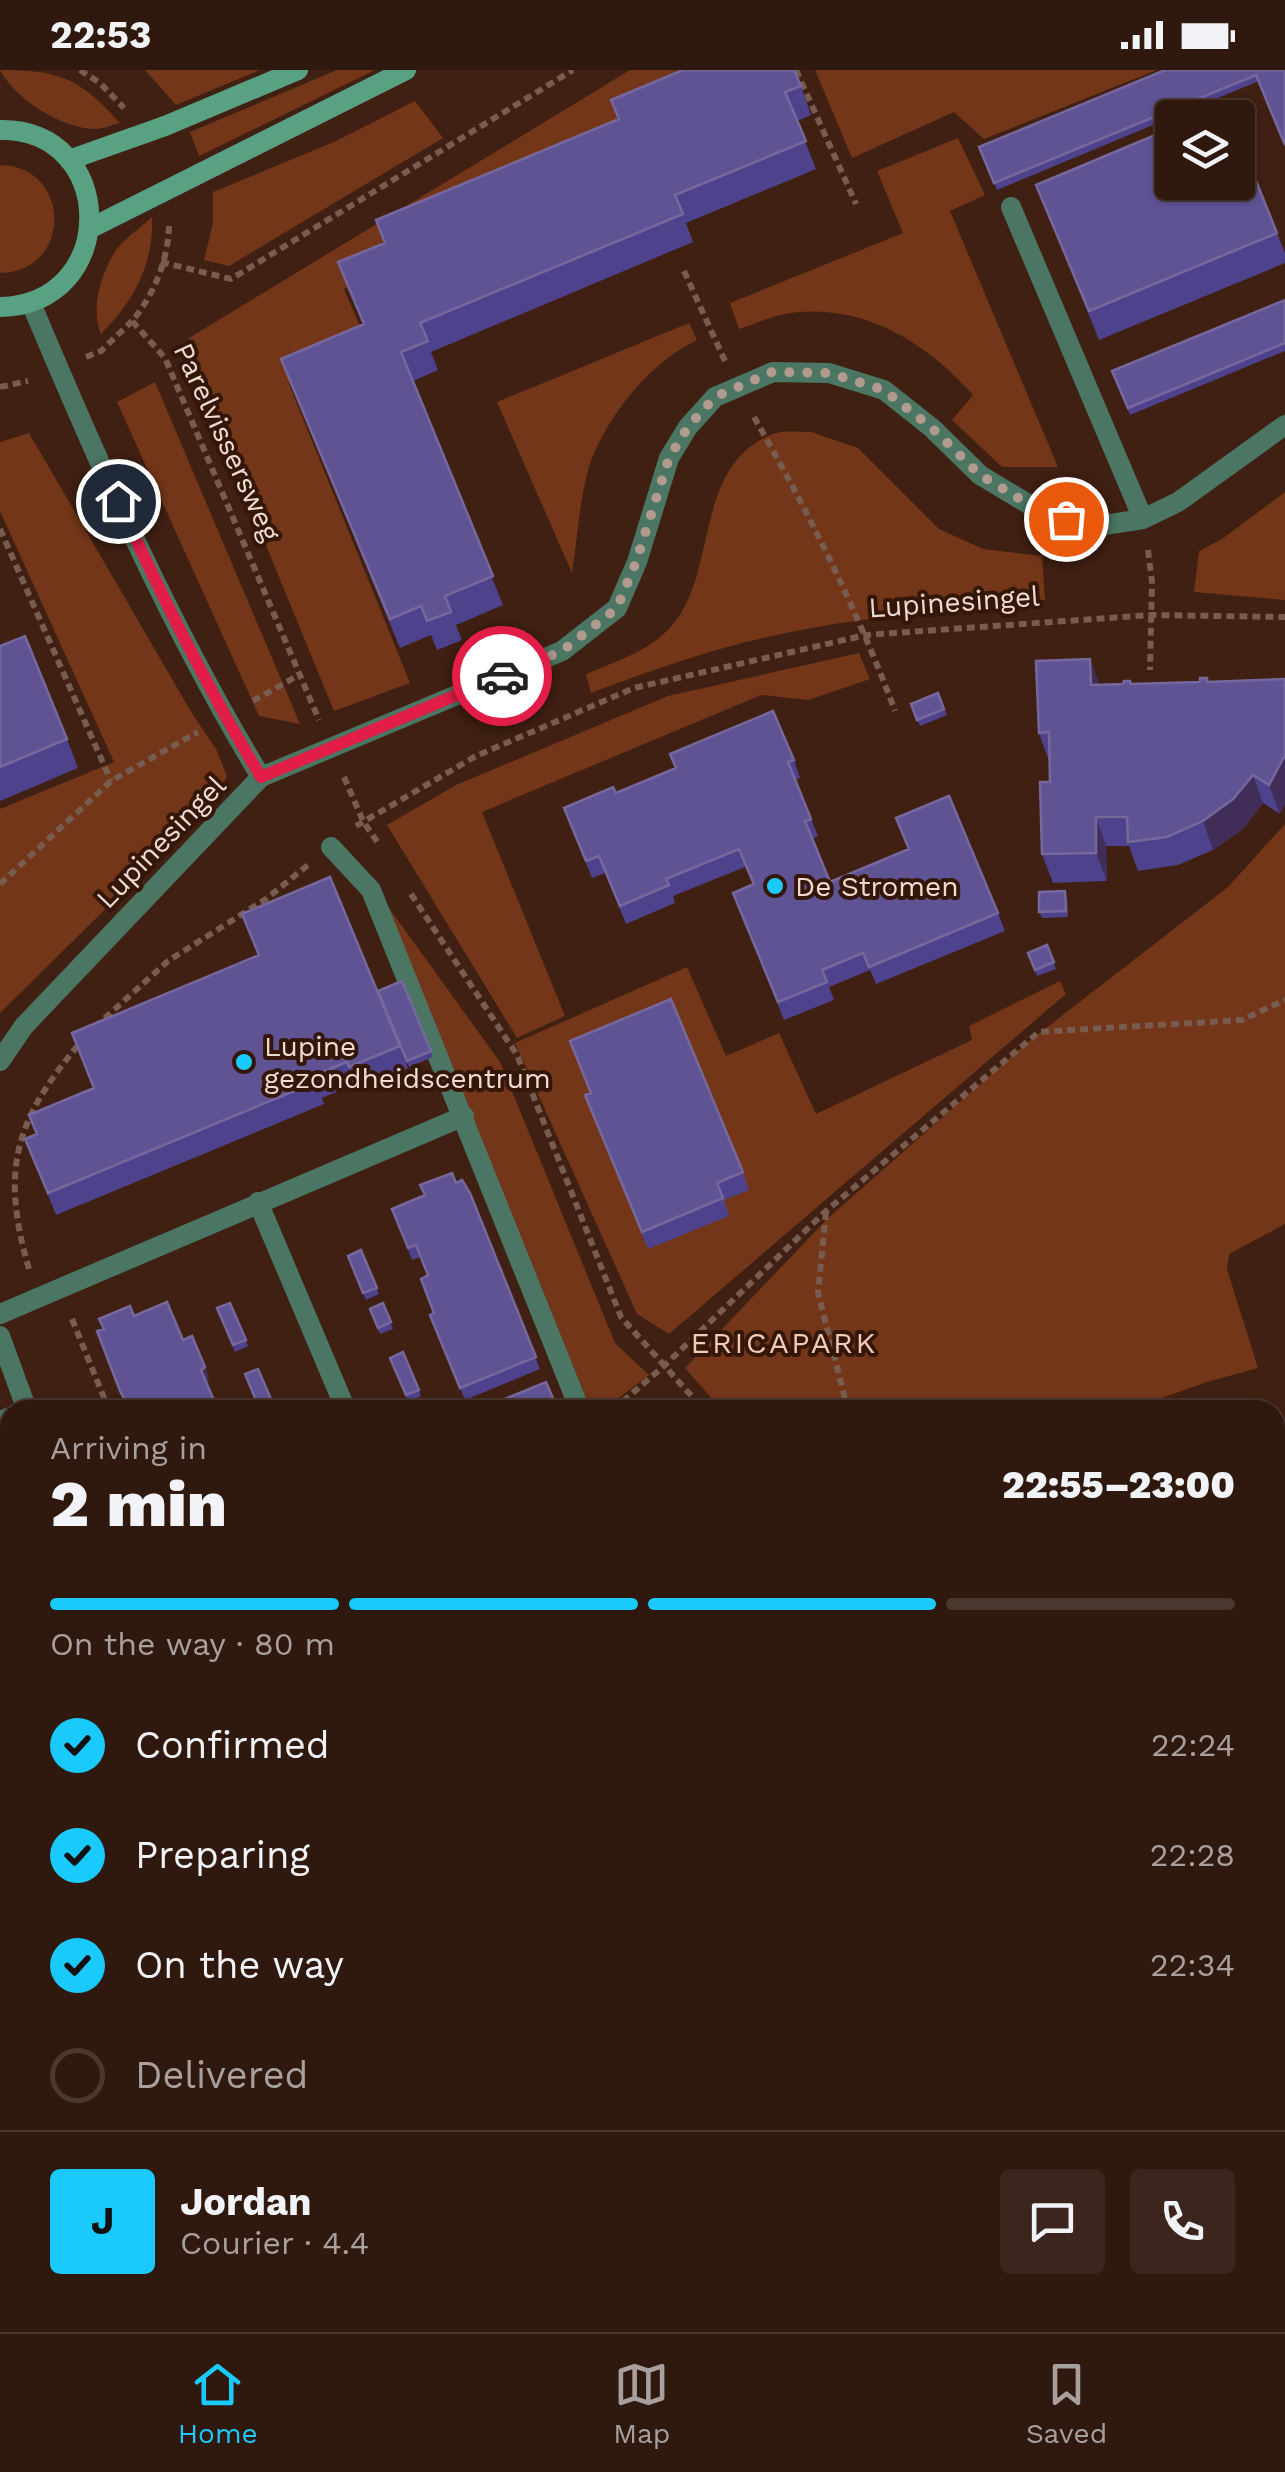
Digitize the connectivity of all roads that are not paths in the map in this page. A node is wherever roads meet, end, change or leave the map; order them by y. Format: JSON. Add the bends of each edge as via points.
{"nodes":[{"id":1,"x":298,"y":70,"type":"edge"},
{"id":2,"x":406,"y":70,"type":"edge"},
{"id":3,"x":0,"y":130,"type":"edge"},
{"id":4,"x":69,"y":160,"type":"junction"},
{"id":5,"x":1011,"y":207,"type":"dead end"},
{"id":6,"x":90,"y":228,"type":"junction"},
{"id":7,"x":31,"y":303,"type":"junction"},
{"id":8,"x":0,"y":307,"type":"edge"},
{"id":9,"x":1285,"y":425,"type":"edge"},
{"id":10,"x":1143,"y":519,"type":"junction"},
{"id":11,"x":261,"y":777,"type":"junction"},
{"id":12,"x":331,"y":847,"type":"road end"},
{"id":13,"x":0,"y":1061,"type":"edge"},
{"id":14,"x":464,"y":1116,"type":"junction"},
{"id":15,"x":258,"y":1202,"type":"junction"},
{"id":16,"x":0,"y":1314,"type":"edge"},
{"id":17,"x":0,"y":1336,"type":"edge"},
{"id":18,"x":22,"y":1400,"type":"edge"},
{"id":19,"x":342,"y":1400,"type":"edge"},
{"id":20,"x":576,"y":1400,"type":"edge"}],
"edges":[{"from":1,"to":4,"type":"street"},
{"from":2,"to":6,"type":"street"},
{"from":3,"to":4,"type":"street","via":[[42,139]]},
{"from":4,"to":6,"type":"street","via":[[87,192]]},
{"from":5,"to":10,"type":"street"},
{"from":6,"to":7,"type":"street","via":[[72,274]]},
{"from":7,"to":8,"type":"street"},
{"from":7,"to":11,"type":"street","via":[[167,607]]},
{"from":9,"to":10,"type":"street","name":"Lupinesingel","via":[[1178,502]]},
{"from":10,"to":11,"type":"street","name":"Lupinesingel","via":[[1092,527],[1040,511],[980,475],[884,390],[829,373],[772,372],[715,397],[688,427],[669,458],[617,608],[562,651]]},
{"from":11,"to":13,"type":"street","name":"Lupinesingel","via":[[24,1026]]},
{"from":12,"to":14,"type":"street","via":[[371,890]]},
{"from":14,"to":15,"type":"street"},
{"from":14,"to":20,"type":"street"},
{"from":15,"to":16,"type":"street"},
{"from":15,"to":19,"type":"street"},
{"from":17,"to":18,"type":"street"}]}
